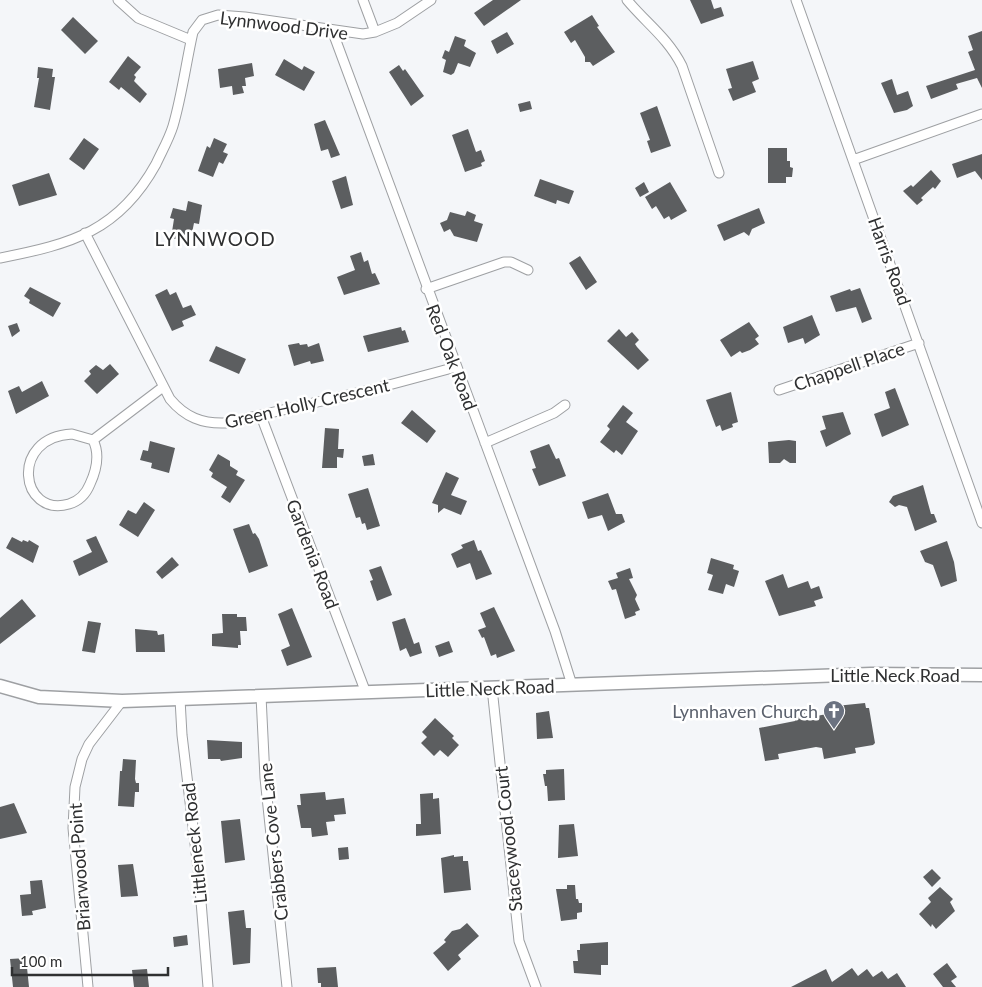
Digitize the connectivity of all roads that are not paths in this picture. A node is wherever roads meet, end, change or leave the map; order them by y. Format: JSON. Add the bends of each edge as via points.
{"nodes":[{"id":1,"x":118,"y":0,"type":"edge"},
{"id":2,"x":363,"y":0,"type":"edge"},
{"id":3,"x":430,"y":0,"type":"edge"},
{"id":4,"x":626,"y":0,"type":"edge"},
{"id":5,"x":796,"y":0,"type":"edge"},
{"id":6,"x":332,"y":30,"type":"junction"},
{"id":7,"x":375,"y":32,"type":"junction"},
{"id":8,"x":191,"y":40,"type":"junction"},
{"id":9,"x":982,"y":114,"type":"edge"},
{"id":10,"x":853,"y":160,"type":"junction"},
{"id":11,"x":720,"y":173,"type":"dead end"},
{"id":12,"x":85,"y":233,"type":"junction"},
{"id":13,"x":0,"y":258,"type":"edge"},
{"id":14,"x":528,"y":270,"type":"dead end"},
{"id":15,"x":426,"y":289,"type":"junction"},
{"id":16,"x":919,"y":343,"type":"junction"},
{"id":17,"x":456,"y":367,"type":"junction"},
{"id":18,"x":163,"y":387,"type":"junction"},
{"id":19,"x":779,"y":390,"type":"dead end"},
{"id":20,"x":565,"y":405,"type":"dead end"},
{"id":21,"x":261,"y":416,"type":"junction"},
{"id":22,"x":93,"y":440,"type":"junction"},
{"id":23,"x":485,"y":443,"type":"junction"},
{"id":24,"x":982,"y":523,"type":"edge"},
{"id":25,"x":982,"y":675,"type":"edge"},
{"id":26,"x":572,"y":685,"type":"junction"},
{"id":27,"x":0,"y":686,"type":"edge"},
{"id":28,"x":492,"y":688,"type":"junction"},
{"id":29,"x":366,"y":693,"type":"junction"},
{"id":30,"x":261,"y":696,"type":"junction"},
{"id":31,"x":180,"y":699,"type":"junction"},
{"id":32,"x":122,"y":701,"type":"junction"},
{"id":33,"x":88,"y":987,"type":"edge"},
{"id":34,"x":208,"y":987,"type":"edge"},
{"id":35,"x":288,"y":987,"type":"edge"},
{"id":36,"x":536,"y":987,"type":"edge"}],
"edges":[{"from":1,"to":8,"type":"street","via":[[138,18]]},
{"from":2,"to":7,"type":"street"},
{"from":3,"to":7,"type":"street","name":"Lynnwood Drive","via":[[397,23]]},
{"from":4,"to":11,"type":"street","via":[[675,52]]},
{"from":5,"to":10,"type":"street","name":"Harris Road"},
{"from":6,"to":7,"type":"street","name":"Lynnwood Drive","via":[[363,34]]},
{"from":6,"to":8,"type":"street","name":"Lynnwood Drive","via":[[218,15],[202,20],[192,32]]},
{"from":6,"to":15,"type":"street","name":"Red Oak Road"},
{"from":8,"to":12,"type":"street","name":"Lynnwood Drive","via":[[173,127],[144,186],[118,214]]},
{"from":9,"to":10,"type":"street"},
{"from":10,"to":16,"type":"street","name":"Harris Road"},
{"from":12,"to":13,"type":"street","name":"Lynnwood Drive","via":[[34,251]]},
{"from":12,"to":18,"type":"street","name":"Green Holly Crescent"},
{"from":14,"to":15,"type":"street","via":[[504,262]]},
{"from":15,"to":17,"type":"street","name":"Red Oak Road"},
{"from":16,"to":19,"type":"street","name":"Chappell Place"},
{"from":16,"to":24,"type":"street","name":"Harris Road"},
{"from":17,"to":21,"type":"street","name":"Green Holly Crescent"},
{"from":17,"to":23,"type":"street","name":"Red Oak Road"},
{"from":18,"to":21,"type":"street","name":"Green Holly Crescent","via":[[184,413],[204,422],[226,424]]},
{"from":18,"to":22,"type":"street"},
{"from":20,"to":23,"type":"street","via":[[554,413]]},
{"from":21,"to":29,"type":"street","name":"Gardenia Road"},
{"from":22,"to":22,"type":"street","via":[[72,434],[62,435],[37,448],[27,475],[39,498],[48,504],[66,505],[86,493],[97,456]]},
{"from":23,"to":26,"type":"street","name":"Red Oak Road","via":[[555,630]]},
{"from":25,"to":26,"type":"street","name":"Little Neck Road","via":[[871,674]]},
{"from":26,"to":28,"type":"street","name":"Little Neck Road"},
{"from":27,"to":32,"type":"street","name":"Little Neck Road","via":[[39,697]]},
{"from":28,"to":29,"type":"street","name":"Little Neck Road"},
{"from":28,"to":36,"type":"street","name":"Staceywood Court","via":[[519,941]]},
{"from":29,"to":30,"type":"street","name":"Little Neck Road"},
{"from":30,"to":31,"type":"street","name":"Little Neck Road"},
{"from":30,"to":35,"type":"street","name":"Crabbers Cove Lane","via":[[265,778]]},
{"from":31,"to":32,"type":"street","name":"Little Neck Road"},
{"from":31,"to":34,"type":"street","name":"Littleneck Road"},
{"from":32,"to":33,"type":"street","name":"Briarwood Point","via":[[89,744],[75,787],[73,828]]}]}
